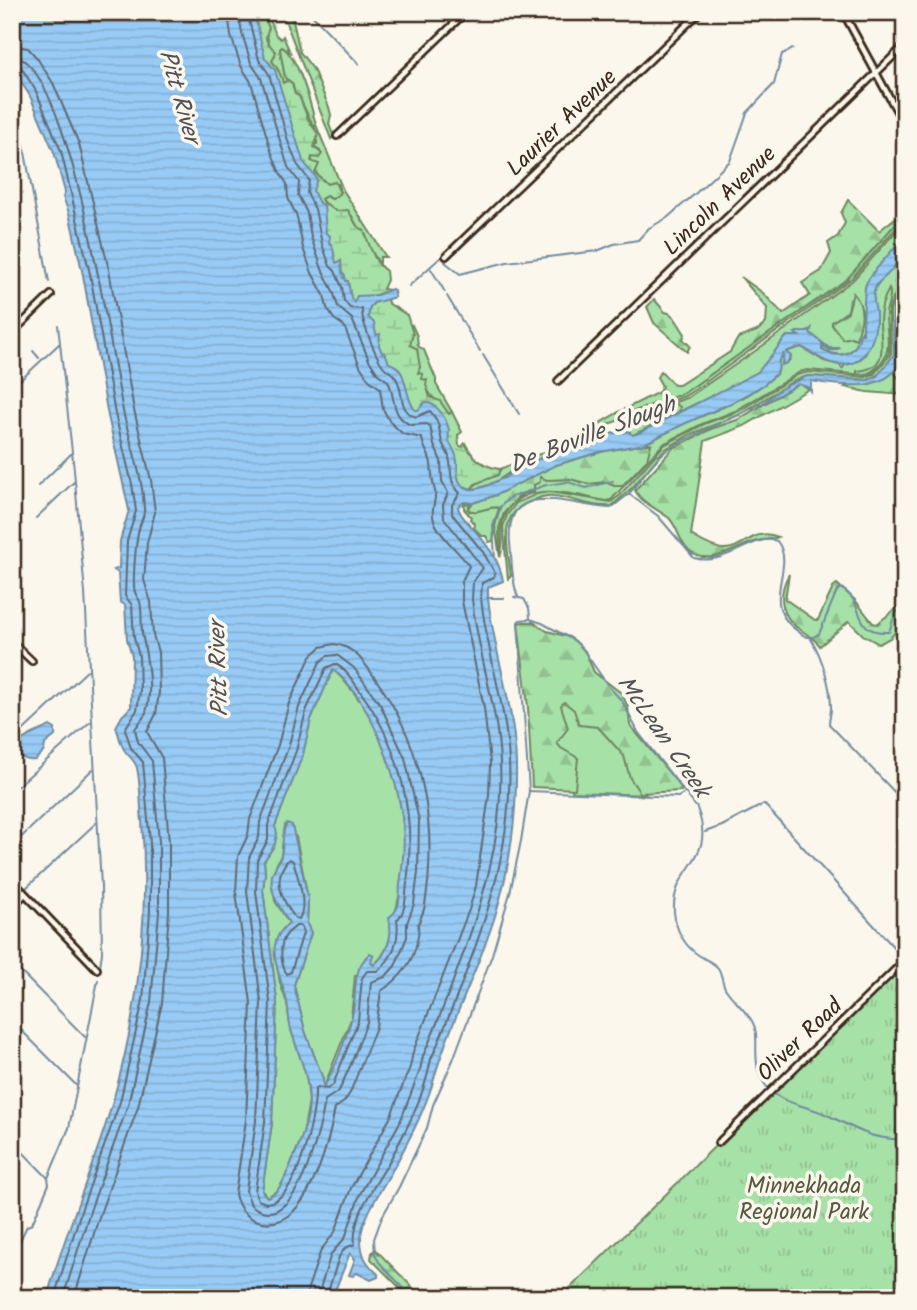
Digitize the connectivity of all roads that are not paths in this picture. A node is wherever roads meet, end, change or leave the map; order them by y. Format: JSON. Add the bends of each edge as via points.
{"nodes":[{"id":1,"x":466,"y":12,"type":"edge"},
{"id":2,"x":700,"y":12,"type":"edge"},
{"id":3,"x":843,"y":12,"type":"edge"},
{"id":4,"x":905,"y":45,"type":"edge"},
{"id":5,"x":876,"y":72,"type":"junction"},
{"id":6,"x":905,"y":126,"type":"edge"},
{"id":7,"x":337,"y":136,"type":"dead end"},
{"id":8,"x":446,"y":256,"type":"dead end"},
{"id":9,"x":51,"y":295,"type":"dead end"},
{"id":10,"x":13,"y":329,"type":"edge"},
{"id":11,"x":558,"y":381,"type":"dead end"},
{"id":12,"x":12,"y":642,"type":"edge"},
{"id":13,"x":32,"y":661,"type":"dead end"},
{"id":14,"x":12,"y":880,"type":"edge"},
{"id":15,"x":25,"y":894,"type":"junction"},
{"id":16,"x":12,"y":906,"type":"edge"},
{"id":17,"x":905,"y":960,"type":"edge"},
{"id":18,"x":97,"y":968,"type":"dead end"},
{"id":19,"x":718,"y":1143,"type":"dead end"}],
"edges":[{"from":1,"to":7,"type":"street"},
{"from":2,"to":8,"type":"street","name":"Laurier Avenue"},
{"from":3,"to":5,"type":"street"},
{"from":4,"to":5,"type":"street","name":"Lincoln Avenue"},
{"from":5,"to":6,"type":"street"},
{"from":5,"to":11,"type":"street","name":"Lincoln Avenue"},
{"from":9,"to":10,"type":"street"},
{"from":12,"to":13,"type":"street"},
{"from":14,"to":15,"type":"street"},
{"from":15,"to":16,"type":"street"},
{"from":15,"to":18,"type":"street"},
{"from":17,"to":19,"type":"street","name":"Oliver Road"}]}
